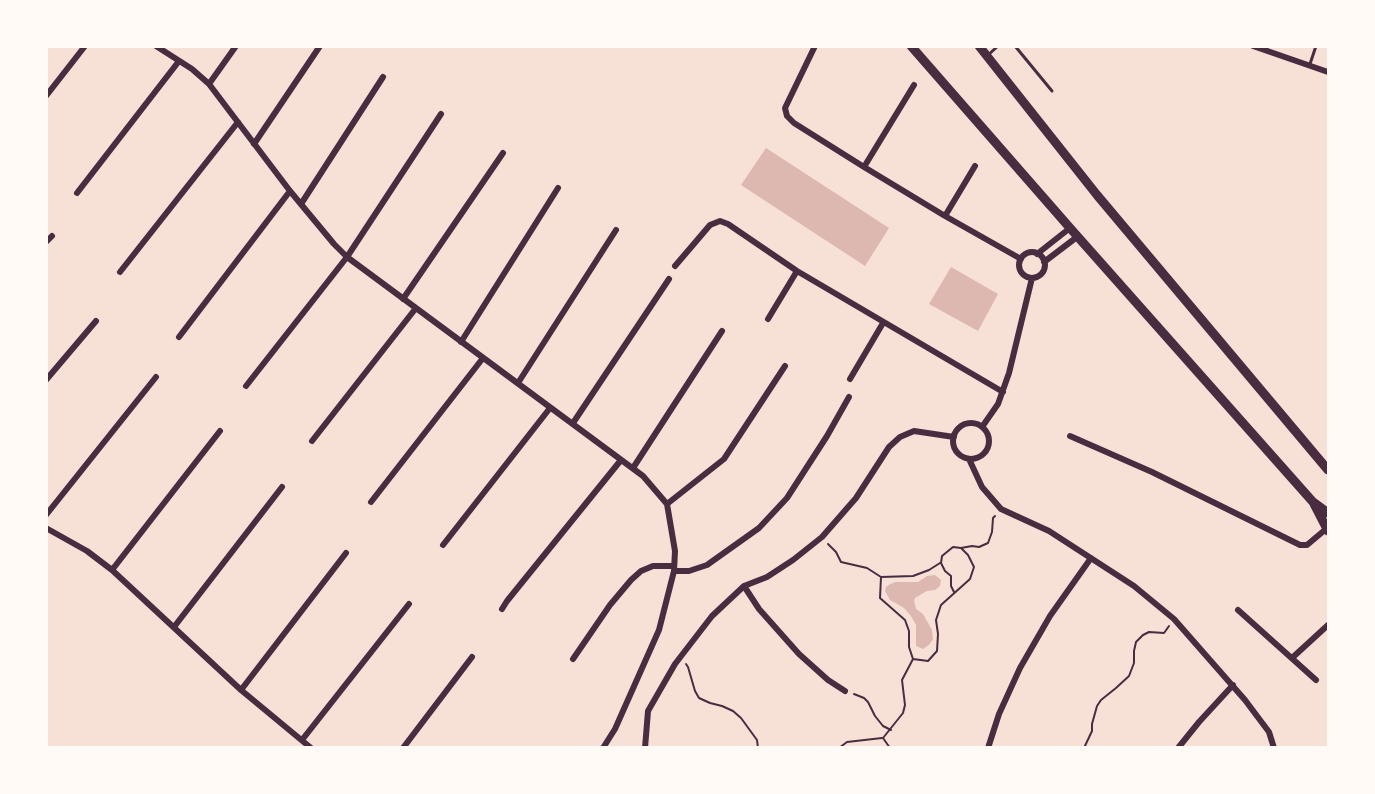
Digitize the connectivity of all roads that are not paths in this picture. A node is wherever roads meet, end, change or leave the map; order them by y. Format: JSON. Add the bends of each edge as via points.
{"nodes":[{"id":1,"x":85,"y":46,"type":"edge"},
{"id":2,"x":156,"y":46,"type":"edge"},
{"id":3,"x":236,"y":46,"type":"edge"},
{"id":4,"x":320,"y":46,"type":"edge"},
{"id":5,"x":815,"y":46,"type":"edge"},
{"id":6,"x":911,"y":46,"type":"edge"},
{"id":7,"x":979,"y":46,"type":"edge"},
{"id":8,"x":998,"y":46,"type":"edge"},
{"id":9,"x":1015,"y":46,"type":"edge"},
{"id":10,"x":1253,"y":46,"type":"edge"},
{"id":11,"x":1316,"y":46,"type":"edge"},
{"id":12,"x":987,"y":56,"type":"junction"},
{"id":13,"x":178,"y":61,"type":"junction"},
{"id":14,"x":1309,"y":66,"type":"junction"},
{"id":15,"x":1329,"y":72,"type":"edge"},
{"id":16,"x":383,"y":77,"type":"dead end"},
{"id":17,"x":208,"y":84,"type":"junction"},
{"id":18,"x":914,"y":85,"type":"dead end"},
{"id":19,"x":1052,"y":91,"type":"dead end"},
{"id":20,"x":46,"y":96,"type":"edge"},
{"id":21,"x":441,"y":114,"type":"dead end"},
{"id":22,"x":238,"y":122,"type":"junction"},
{"id":23,"x":254,"y":144,"type":"junction"},
{"id":24,"x":503,"y":153,"type":"dead end"},
{"id":25,"x":975,"y":166,"type":"dead end"},
{"id":26,"x":864,"y":167,"type":"junction"},
{"id":27,"x":558,"y":188,"type":"dead end"},
{"id":28,"x":290,"y":191,"type":"junction"},
{"id":29,"x":77,"y":193,"type":"dead end"},
{"id":30,"x":301,"y":204,"type":"junction"},
{"id":31,"x":945,"y":216,"type":"junction"},
{"id":32,"x":1070,"y":228,"type":"junction"},
{"id":33,"x":616,"y":230,"type":"dead end"},
{"id":34,"x":52,"y":236,"type":"dead end"},
{"id":35,"x":1077,"y":237,"type":"junction"},
{"id":36,"x":46,"y":242,"type":"edge"},
{"id":37,"x":1037,"y":254,"type":"junction"},
{"id":38,"x":347,"y":257,"type":"junction"},
{"id":39,"x":1021,"y":259,"type":"junction"},
{"id":40,"x":1044,"y":262,"type":"junction"},
{"id":41,"x":675,"y":266,"type":"dead end"},
{"id":42,"x":797,"y":271,"type":"junction"},
{"id":43,"x":120,"y":272,"type":"dead end"},
{"id":44,"x":1032,"y":278,"type":"junction"},
{"id":45,"x":669,"y":279,"type":"dead end"},
{"id":46,"x":403,"y":299,"type":"junction"},
{"id":47,"x":416,"y":308,"type":"junction"},
{"id":48,"x":768,"y":320,"type":"dead end"},
{"id":49,"x":96,"y":321,"type":"dead end"},
{"id":50,"x":883,"y":323,"type":"junction"},
{"id":51,"x":722,"y":331,"type":"dead end"},
{"id":52,"x":179,"y":337,"type":"dead end"},
{"id":53,"x":461,"y":342,"type":"junction"},
{"id":54,"x":483,"y":358,"type":"junction"},
{"id":55,"x":785,"y":366,"type":"dead end"},
{"id":56,"x":156,"y":377,"type":"dead end"},
{"id":57,"x":850,"y":379,"type":"dead end"},
{"id":58,"x":46,"y":380,"type":"edge"},
{"id":59,"x":518,"y":383,"type":"junction"},
{"id":60,"x":246,"y":386,"type":"dead end"},
{"id":61,"x":1002,"y":393,"type":"junction"},
{"id":62,"x":849,"y":397,"type":"dead end"},
{"id":63,"x":550,"y":408,"type":"junction"},
{"id":64,"x":573,"y":423,"type":"junction"},
{"id":65,"x":982,"y":427,"type":"junction"},
{"id":66,"x":220,"y":431,"type":"dead end"},
{"id":67,"x":1070,"y":436,"type":"dead end"},
{"id":68,"x":954,"y":437,"type":"junction"},
{"id":69,"x":312,"y":441,"type":"dead end"},
{"id":70,"x":969,"y":459,"type":"junction"},
{"id":71,"x":621,"y":460,"type":"junction"},
{"id":72,"x":633,"y":468,"type":"junction"},
{"id":73,"x":1329,"y":470,"type":"edge"},
{"id":74,"x":282,"y":487,"type":"dead end"},
{"id":75,"x":370,"y":502,"type":"dead end"},
{"id":76,"x":1313,"y":502,"type":"junction"},
{"id":77,"x":667,"y":504,"type":"junction"},
{"id":78,"x":1329,"y":513,"type":"edge"},
{"id":79,"x":46,"y":515,"type":"edge"},
{"id":80,"x":46,"y":528,"type":"edge"},
{"id":81,"x":1327,"y":530,"type":"edge"},
{"id":82,"x":443,"y":545,"type":"dead end"},
{"id":83,"x":346,"y":553,"type":"dead end"},
{"id":84,"x":1091,"y":558,"type":"junction"},
{"id":85,"x":674,"y":568,"type":"junction"},
{"id":86,"x":112,"y":570,"type":"junction"},
{"id":87,"x":744,"y":586,"type":"junction"},
{"id":88,"x":409,"y":604,"type":"dead end"},
{"id":89,"x":502,"y":609,"type":"dead end"},
{"id":90,"x":1238,"y":610,"type":"dead end"},
{"id":91,"x":1329,"y":626,"type":"edge"},
{"id":92,"x":174,"y":627,"type":"junction"},
{"id":93,"x":472,"y":657,"type":"dead end"},
{"id":94,"x":1292,"y":658,"type":"junction"},
{"id":95,"x":573,"y":659,"type":"dead end"},
{"id":96,"x":1316,"y":680,"type":"dead end"},
{"id":97,"x":1233,"y":685,"type":"junction"},
{"id":98,"x":241,"y":690,"type":"junction"},
{"id":99,"x":845,"y":692,"type":"road end"},
{"id":100,"x":302,"y":740,"type":"junction"},
{"id":101,"x":311,"y":747,"type":"edge"},
{"id":102,"x":403,"y":747,"type":"edge"},
{"id":103,"x":603,"y":747,"type":"edge"},
{"id":104,"x":645,"y":747,"type":"edge"},
{"id":105,"x":988,"y":747,"type":"edge"},
{"id":106,"x":1178,"y":747,"type":"edge"},
{"id":107,"x":1274,"y":747,"type":"edge"}],
"edges":[{"from":1,"to":20,"type":"street"},
{"from":2,"to":13,"type":"street"},
{"from":3,"to":17,"type":"street"},
{"from":4,"to":23,"type":"street"},
{"from":5,"to":26,"type":"street","via":[[785,108],[787,116]]},
{"from":6,"to":32,"type":"main road"},
{"from":7,"to":12,"type":"main road"},
{"from":8,"to":12,"type":"lane"},
{"from":9,"to":19,"type":"lane"},
{"from":10,"to":14,"type":"street"},
{"from":11,"to":14,"type":"lane"},
{"from":12,"to":73,"type":"main road","via":[[1097,195]]},
{"from":13,"to":17,"type":"street"},
{"from":13,"to":29,"type":"street"},
{"from":14,"to":15,"type":"street"},
{"from":16,"to":30,"type":"street"},
{"from":17,"to":22,"type":"street"},
{"from":18,"to":26,"type":"street"},
{"from":21,"to":38,"type":"street"},
{"from":22,"to":23,"type":"street"},
{"from":22,"to":43,"type":"street"},
{"from":23,"to":28,"type":"street"},
{"from":24,"to":46,"type":"street"},
{"from":25,"to":31,"type":"street"},
{"from":26,"to":31,"type":"street"},
{"from":27,"to":53,"type":"street"},
{"from":28,"to":30,"type":"street"},
{"from":28,"to":52,"type":"street"},
{"from":30,"to":38,"type":"street"},
{"from":31,"to":39,"type":"street"},
{"from":32,"to":35,"type":"main road"},
{"from":32,"to":37,"type":"street"},
{"from":33,"to":59,"type":"street"},
{"from":34,"to":36,"type":"street"},
{"from":35,"to":40,"type":"street"},
{"from":35,"to":76,"type":"main road"},
{"from":37,"to":39,"type":"street","via":[[1026,254]]},
{"from":37,"to":40,"type":"street"},
{"from":38,"to":46,"type":"street"},
{"from":38,"to":60,"type":"street"},
{"from":39,"to":44,"type":"street","via":[[1021,272]]},
{"from":40,"to":44,"type":"street","via":[[1042,273]]},
{"from":41,"to":42,"type":"street","via":[[710,225],[720,221]]},
{"from":42,"to":48,"type":"street"},
{"from":42,"to":50,"type":"street"},
{"from":44,"to":61,"type":"street"},
{"from":45,"to":64,"type":"street"},
{"from":46,"to":47,"type":"street"},
{"from":47,"to":53,"type":"street"},
{"from":47,"to":69,"type":"street"},
{"from":49,"to":58,"type":"street"},
{"from":50,"to":57,"type":"street"},
{"from":50,"to":61,"type":"street"},
{"from":51,"to":72,"type":"street"},
{"from":53,"to":54,"type":"street"},
{"from":54,"to":59,"type":"street"},
{"from":54,"to":75,"type":"street"},
{"from":55,"to":77,"type":"street","via":[[724,459]]},
{"from":56,"to":79,"type":"street"},
{"from":59,"to":63,"type":"street"},
{"from":61,"to":65,"type":"street"},
{"from":62,"to":85,"type":"street","via":[[787,498],[759,528],[707,565],[689,571]]},
{"from":63,"to":64,"type":"street"},
{"from":63,"to":82,"type":"street"},
{"from":64,"to":71,"type":"street"},
{"from":65,"to":68,"type":"street","via":[[969,423],[956,431]]},
{"from":65,"to":70,"type":"street","via":[[989,436],[988,448],[980,457]]},
{"from":66,"to":86,"type":"street"},
{"from":67,"to":81,"type":"street","via":[[1300,545],[1307,545]]},
{"from":68,"to":70,"type":"street","via":[[956,452]]},
{"from":68,"to":87,"type":"street","via":[[914,431],[900,437],[822,537],[767,577]]},
{"from":70,"to":84,"type":"street","via":[[982,487],[1000,509],[1049,531]]},
{"from":71,"to":72,"type":"street"},
{"from":71,"to":89,"type":"street"},
{"from":72,"to":77,"type":"street"},
{"from":74,"to":92,"type":"street"},
{"from":76,"to":78,"type":"main road"},
{"from":76,"to":81,"type":"main road"},
{"from":77,"to":85,"type":"street"},
{"from":80,"to":86,"type":"street"},
{"from":83,"to":98,"type":"street"},
{"from":84,"to":97,"type":"street","via":[[1174,619]]},
{"from":84,"to":105,"type":"street","via":[[1020,668]]},
{"from":85,"to":95,"type":"street","via":[[653,566],[636,575]]},
{"from":85,"to":103,"type":"street","via":[[659,630],[615,729]]},
{"from":86,"to":92,"type":"street"},
{"from":87,"to":99,"type":"street","via":[[799,654]]},
{"from":87,"to":104,"type":"street","via":[[712,616],[680,657],[648,711]]},
{"from":88,"to":100,"type":"street"},
{"from":90,"to":94,"type":"street"},
{"from":91,"to":94,"type":"street"},
{"from":92,"to":98,"type":"street"},
{"from":93,"to":102,"type":"street"},
{"from":94,"to":96,"type":"street"},
{"from":97,"to":106,"type":"street"},
{"from":97,"to":107,"type":"street","via":[[1269,732]]},
{"from":98,"to":100,"type":"street"},
{"from":100,"to":101,"type":"street"}]}
